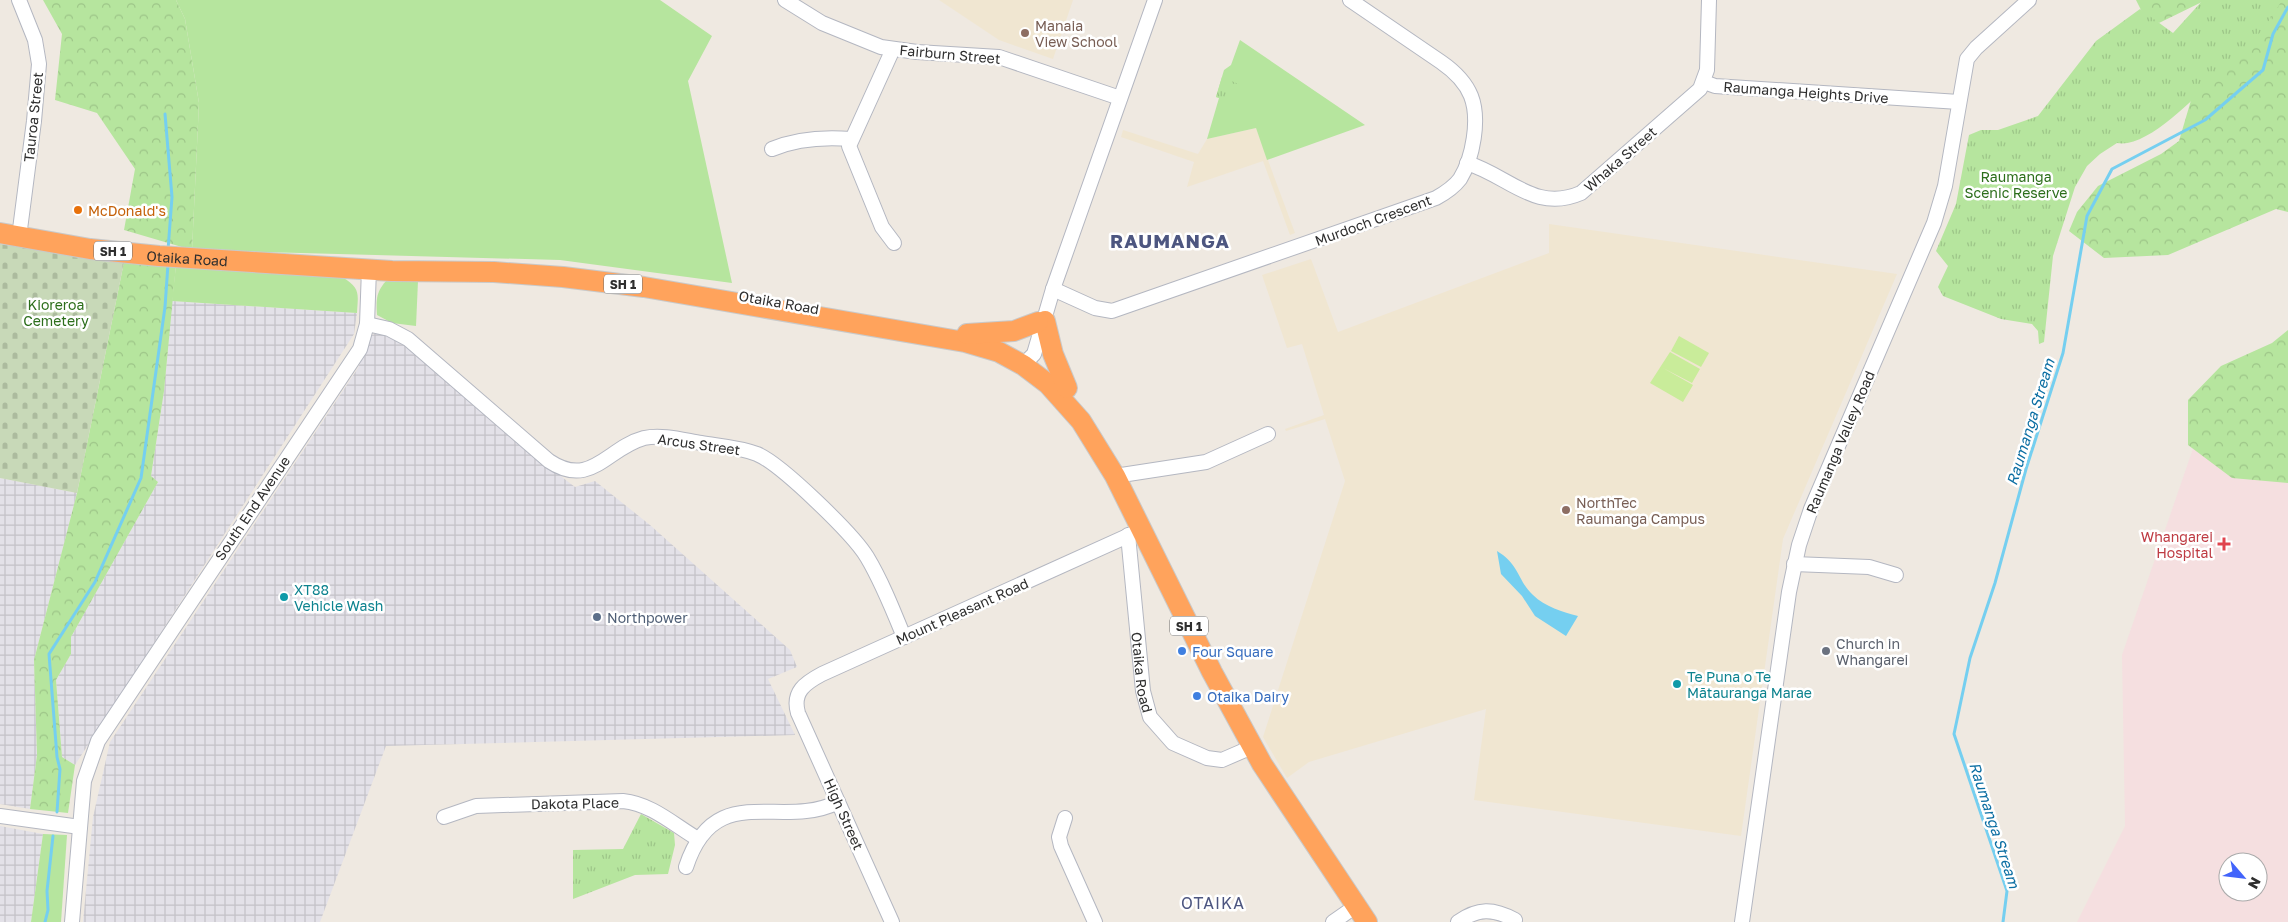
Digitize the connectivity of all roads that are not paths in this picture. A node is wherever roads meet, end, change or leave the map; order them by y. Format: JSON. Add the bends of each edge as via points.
{"nodes":[{"id":1,"x":18,"y":0,"type":"edge"},
{"id":2,"x":785,"y":0,"type":"edge"},
{"id":3,"x":1155,"y":0,"type":"edge"},
{"id":4,"x":1350,"y":0,"type":"edge"},
{"id":5,"x":1709,"y":0,"type":"edge"},
{"id":6,"x":2029,"y":0,"type":"edge"},
{"id":7,"x":893,"y":49,"type":"junction"},
{"id":8,"x":1704,"y":82,"type":"junction"},
{"id":9,"x":1120,"y":98,"type":"junction"},
{"id":10,"x":1959,"y":102,"type":"junction"},
{"id":11,"x":851,"y":139,"type":"junction"},
{"id":12,"x":772,"y":149,"type":"dead end"},
{"id":13,"x":1467,"y":164,"type":"junction"},
{"id":14,"x":10,"y":235,"type":"edge"},
{"id":15,"x":894,"y":243,"type":"dead end"},
{"id":16,"x":372,"y":269,"type":"junction"},
{"id":17,"x":1053,"y":289,"type":"junction"},
{"id":18,"x":1043,"y":317,"type":"junction"},
{"id":19,"x":367,"y":324,"type":"junction"},
{"id":20,"x":967,"y":334,"type":"junction"},
{"id":21,"x":1026,"y":360,"type":"junction"},
{"id":22,"x":1067,"y":388,"type":"junction"},
{"id":23,"x":1268,"y":434,"type":"dead end"},
{"id":24,"x":1116,"y":476,"type":"junction"},
{"id":25,"x":1135,"y":532,"type":"junction"},
{"id":26,"x":1794,"y":564,"type":"junction"},
{"id":27,"x":1896,"y":575,"type":"dead end"},
{"id":28,"x":904,"y":637,"type":"junction"},
{"id":29,"x":796,"y":706,"type":"joint"},
{"id":30,"x":1252,"y":747,"type":"junction"},
{"id":31,"x":838,"y":802,"type":"junction"},
{"id":32,"x":0,"y":816,"type":"edge"},
{"id":33,"x":444,"y":816,"type":"dead end"},
{"id":34,"x":1065,"y":818,"type":"dead end"},
{"id":35,"x":80,"y":827,"type":"junction"},
{"id":36,"x":698,"y":839,"type":"junction"},
{"id":37,"x":686,"y":867,"type":"dead end"},
{"id":38,"x":1362,"y":914,"type":"edge"},
{"id":39,"x":1515,"y":920,"type":"dead end"},
{"id":40,"x":72,"y":922,"type":"edge"},
{"id":41,"x":892,"y":922,"type":"edge"},
{"id":42,"x":1095,"y":922,"type":"edge"},
{"id":43,"x":1333,"y":922,"type":"edge"},
{"id":44,"x":1458,"y":922,"type":"edge"},
{"id":45,"x":1742,"y":922,"type":"edge"}],
"edges":[{"from":1,"to":14,"type":"street","name":"Tauroa Street","via":[[35,40],[39,64],[34,122]]},
{"from":2,"to":7,"type":"street","name":"Fairburn Street","via":[[845,34]]},
{"from":3,"to":9,"type":"street"},
{"from":4,"to":13,"type":"street","name":"Murdoch Crescent","via":[[1435,57],[1462,80],[1474,108],[1474,132]]},
{"from":5,"to":8,"type":"street","name":"Raumanga Heights Drive"},
{"from":6,"to":10,"type":"street","name":"Raumanga Valley Road","via":[[1970,54],[1964,68]]},
{"from":7,"to":9,"type":"street","name":"Fairburn Street","via":[[999,57]]},
{"from":7,"to":11,"type":"street"},
{"from":8,"to":10,"type":"street","name":"Raumanga Heights Drive","via":[[1715,86],[1814,94]]},
{"from":8,"to":13,"type":"street","name":"Whaka Street","via":[[1696,94],[1593,184],[1569,198],[1560,201],[1538,198]]},
{"from":9,"to":17,"type":"street"},
{"from":10,"to":26,"type":"street","name":"Raumanga Valley Road","via":[[1945,186],[1934,224],[1810,509]]},
{"from":11,"to":12,"type":"street","via":[[786,143]]},
{"from":11,"to":15,"type":"street","via":[[850,152],[882,227]]},
{"from":13,"to":17,"type":"street","name":"Murdoch Crescent","via":[[1459,180],[1436,198],[1112,311],[1095,308]]},
{"from":14,"to":16,"type":"highway","name":"Otaika Road","number":"SH 1","via":[[166,256]]},
{"from":16,"to":19,"type":"street"},
{"from":16,"to":20,"type":"highway","name":"Otaika Road","number":"SH 1","via":[[390,262],[558,269],[726,293]]},
{"from":16,"to":21,"type":"highway","name":"Otaika Road","number":"SH 1","via":[[548,275],[644,287],[966,342]]},
{"from":17,"to":18,"type":"street"},
{"from":18,"to":20,"type":"highway","via":[[1014,331]]},
{"from":18,"to":21,"type":"street"},
{"from":18,"to":22,"type":"highway"},
{"from":19,"to":28,"type":"street","name":"Arcus Street","via":[[389,329],[408,339],[549,461],[567,470],[581,472],[630,444],[650,437],[725,447],[766,459],[788,475],[860,546]]},
{"from":19,"to":35,"type":"street","name":"South End Avenue","via":[[360,349],[136,693],[98,741],[84,781]]},
{"from":20,"to":21,"type":"highway","name":"Otaika Road","number":"SH 1","via":[[1000,343]]},
{"from":21,"to":22,"type":"highway","name":"Otaika Road","number":"SH 1","via":[[1049,371]]},
{"from":21,"to":24,"type":"highway","name":"Otaika Road","number":"SH 1","via":[[1075,412]]},
{"from":22,"to":24,"type":"highway","name":"Otaika Road","number":"SH 1","via":[[1095,424]]},
{"from":23,"to":24,"type":"street","via":[[1206,462]]},
{"from":24,"to":25,"type":"highway","name":"Otaika Road","number":"SH 1"},
{"from":25,"to":28,"type":"street","name":"Mount Pleasant Road"},
{"from":25,"to":30,"type":"highway","name":"Otaika Road","number":"SH 1"},
{"from":25,"to":30,"type":"street","name":"Otaika Road","via":[[1143,691],[1150,717],[1173,743],[1207,758],[1222,760]]},
{"from":26,"to":27,"type":"street","via":[[1869,568]]},
{"from":26,"to":45,"type":"street","name":"Raumanga Valley Road"},
{"from":28,"to":29,"type":"street","name":"Mount Pleasant Road","via":[[810,680],[800,689]]},
{"from":29,"to":31,"type":"street","name":"High Street"},
{"from":30,"to":38,"type":"highway","name":"Otaika Road","number":"SH 1"},
{"from":31,"to":36,"type":"street","via":[[816,809],[734,814],[712,826]]},
{"from":31,"to":41,"type":"street","name":"High Street"},
{"from":32,"to":35,"type":"street"},
{"from":33,"to":36,"type":"street","name":"Dakota Place","via":[[476,806],[636,803]]},
{"from":34,"to":42,"type":"street","via":[[1059,837]]},
{"from":35,"to":40,"type":"street","name":"South End Avenue"},
{"from":36,"to":37,"type":"street"},
{"from":38,"to":43,"type":"street"},
{"from":39,"to":44,"type":"street","via":[[1501,912],[1486,910],[1477,911]]}]}
